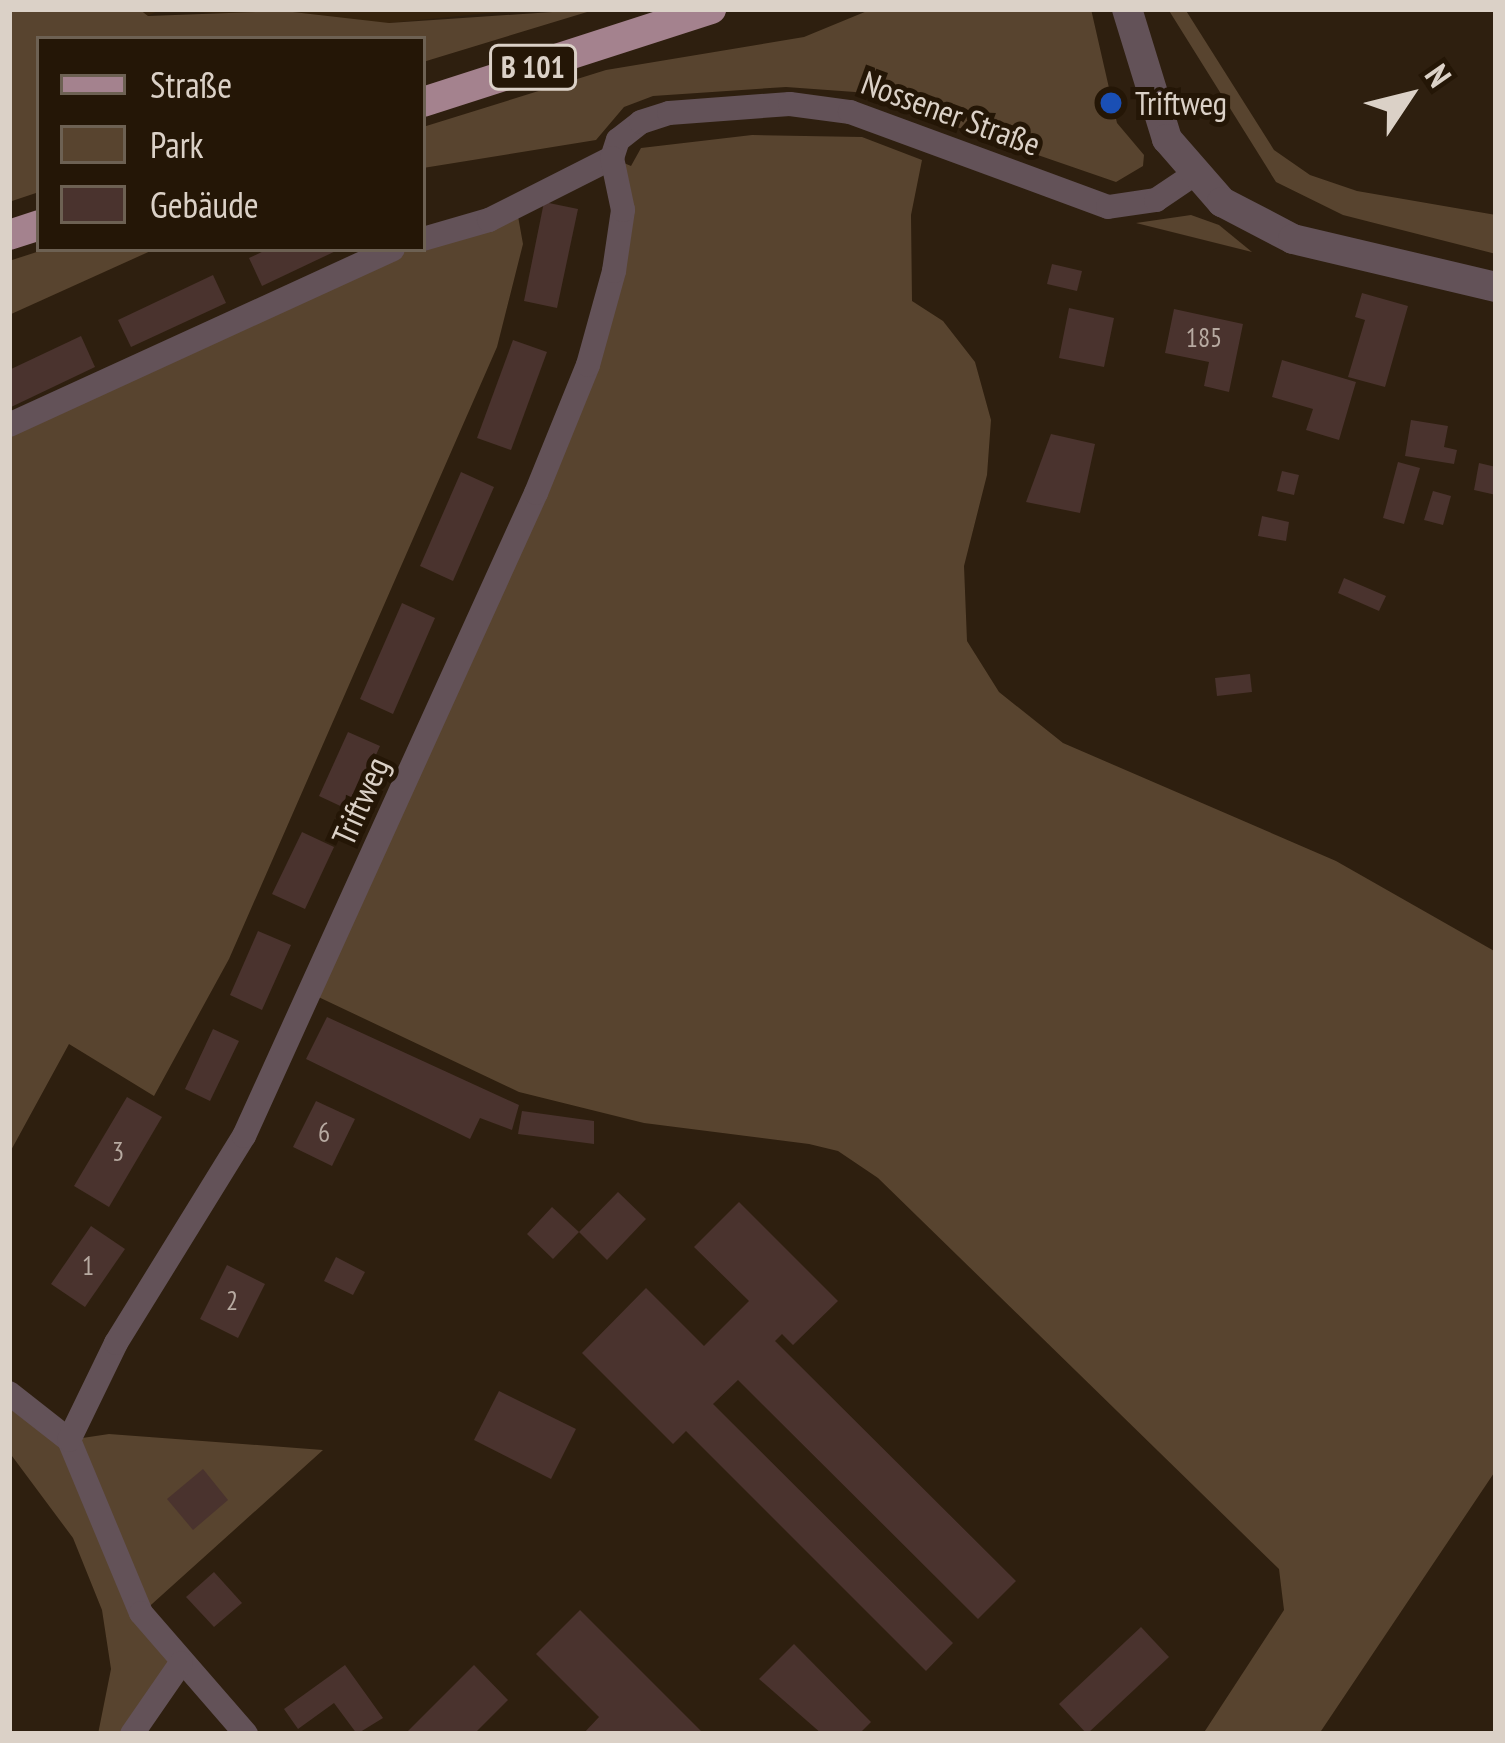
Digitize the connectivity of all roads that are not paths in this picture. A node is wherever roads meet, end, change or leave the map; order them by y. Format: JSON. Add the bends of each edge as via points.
{"nodes":[{"id":1,"x":711,"y":9,"type":"edge"},
{"id":2,"x":1127,"y":9,"type":"edge"},
{"id":3,"x":426,"y":101,"type":"edge"},
{"id":4,"x":612,"y":158,"type":"junction"},
{"id":5,"x":1193,"y":175,"type":"junction"},
{"id":6,"x":426,"y":238,"type":"edge"},
{"id":7,"x":386,"y":252,"type":"edge"},
{"id":8,"x":1496,"y":287,"type":"edge"},
{"id":9,"x":9,"y":425,"type":"edge"},
{"id":10,"x":9,"y":1393,"type":"edge"},
{"id":11,"x":69,"y":1440,"type":"junction"},
{"id":12,"x":181,"y":1663,"type":"junction"},
{"id":13,"x":132,"y":1734,"type":"edge"},
{"id":14,"x":247,"y":1734,"type":"edge"}],
"edges":[{"from":1,"to":3,"type":"main road","number":"B 101"},
{"from":2,"to":5,"type":"street","via":[[1167,139]]},
{"from":4,"to":5,"type":"street","name":"Nossener Straße","via":[[618,140],[669,113],[790,104],[908,129],[1108,207],[1156,200]]},
{"from":4,"to":6,"type":"street","name":"Nossener Straße","via":[[488,220]]},
{"from":4,"to":11,"type":"street","name":"Triftweg","via":[[623,210],[614,271],[588,365],[536,493],[244,1136],[116,1343]]},
{"from":5,"to":8,"type":"street","via":[[1247,219],[1293,239]]},
{"from":7,"to":9,"type":"street"},
{"from":10,"to":11,"type":"street"},
{"from":11,"to":12,"type":"street","via":[[141,1613]]},
{"from":12,"to":13,"type":"street"},
{"from":12,"to":14,"type":"street"}]}
